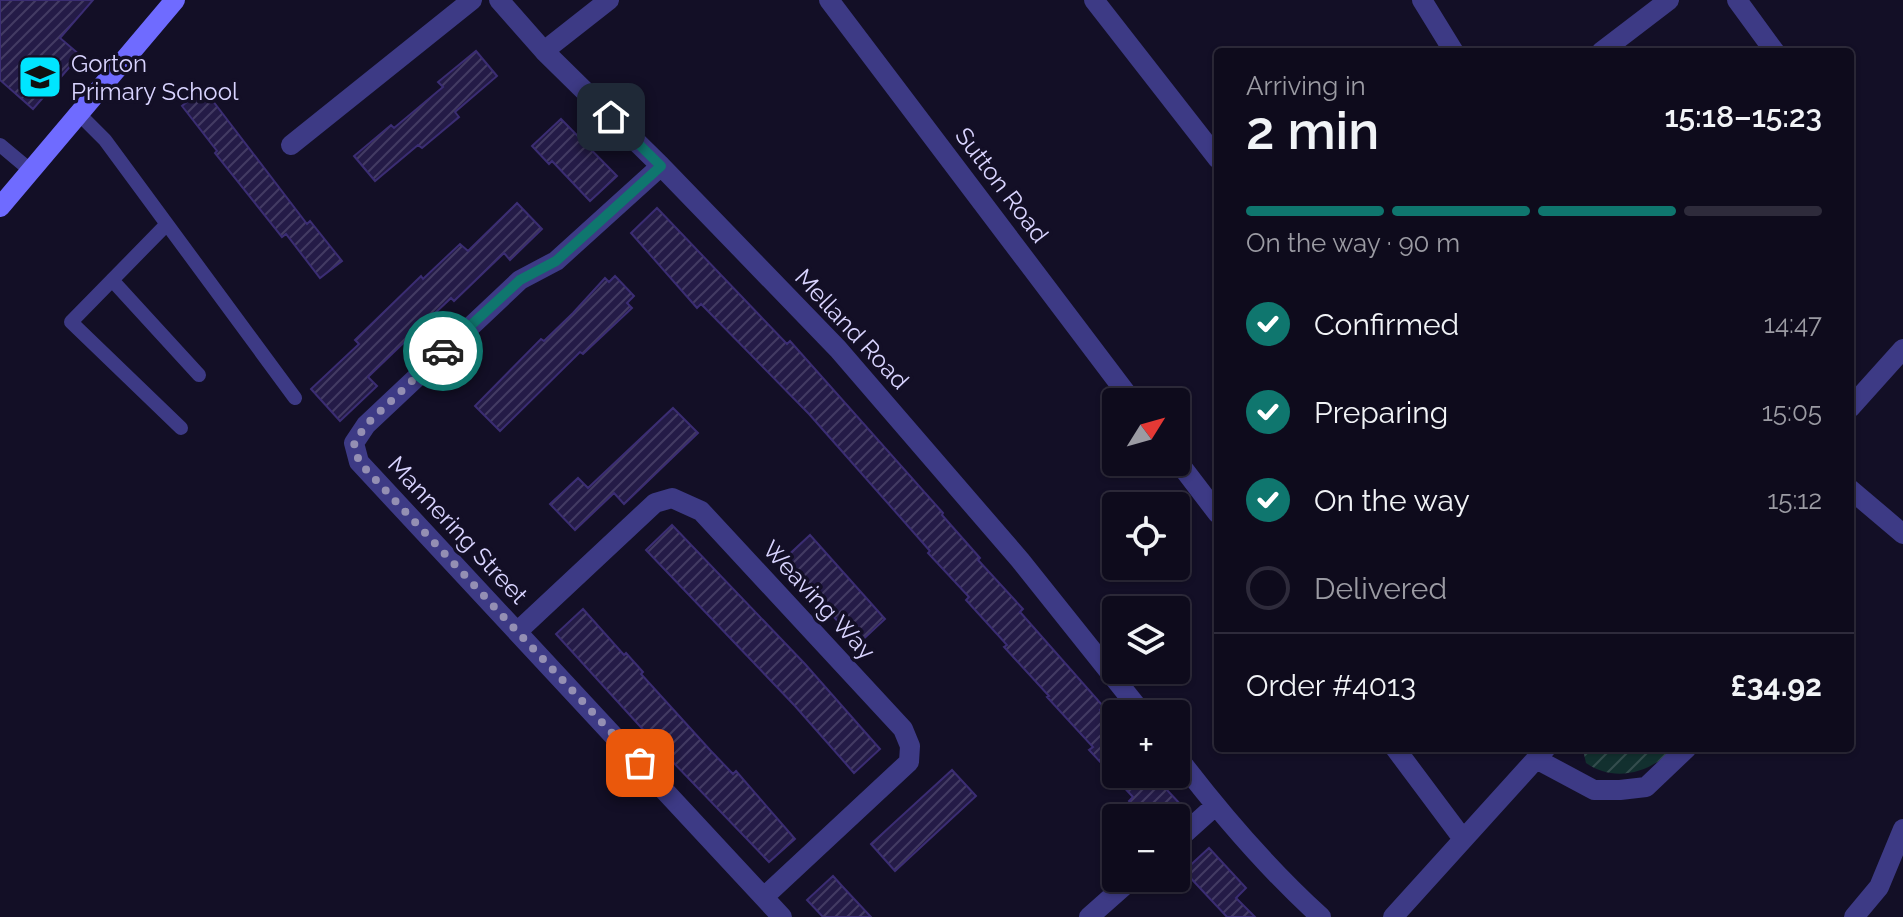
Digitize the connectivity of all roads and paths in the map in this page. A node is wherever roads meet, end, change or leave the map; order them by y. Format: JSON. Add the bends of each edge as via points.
{"nodes":[{"id":1,"x":175,"y":0,"type":"edge"},
{"id":2,"x":472,"y":0,"type":"edge"},
{"id":3,"x":499,"y":0,"type":"edge"},
{"id":4,"x":609,"y":0,"type":"edge"},
{"id":5,"x":829,"y":0,"type":"edge"},
{"id":6,"x":1094,"y":0,"type":"edge"},
{"id":7,"x":1422,"y":0,"type":"edge"},
{"id":8,"x":1669,"y":0,"type":"edge"},
{"id":9,"x":1737,"y":0,"type":"edge"},
{"id":10,"x":1452,"y":48,"type":"edge"},
{"id":11,"x":1606,"y":48,"type":"edge"},
{"id":12,"x":1772,"y":48,"type":"edge"},
{"id":13,"x":544,"y":51,"type":"junction"},
{"id":14,"x":78,"y":113,"type":"junction"},
{"id":15,"x":0,"y":145,"type":"edge"},
{"id":16,"x":291,"y":145,"type":"dead end"},
{"id":17,"x":1214,"y":154,"type":"edge"},
{"id":18,"x":661,"y":166,"type":"junction"},
{"id":19,"x":30,"y":170,"type":"junction"},
{"id":20,"x":0,"y":207,"type":"edge"},
{"id":21,"x":167,"y":224,"type":"junction"},
{"id":22,"x":112,"y":280,"type":"junction"},
{"id":23,"x":1903,"y":349,"type":"edge"},
{"id":24,"x":199,"y":375,"type":"dead end"},
{"id":25,"x":1122,"y":388,"type":"edge"},
{"id":26,"x":295,"y":398,"type":"dead end"},
{"id":27,"x":1854,"y":404,"type":"edge"},
{"id":28,"x":181,"y":428,"type":"dead end"},
{"id":29,"x":1189,"y":476,"type":"edge"},
{"id":30,"x":1854,"y":492,"type":"edge"},
{"id":31,"x":1214,"y":509,"type":"edge"},
{"id":32,"x":1903,"y":534,"type":"edge"},
{"id":33,"x":517,"y":632,"type":"junction"},
{"id":34,"x":1132,"y":700,"type":"edge"},
{"id":35,"x":1398,"y":752,"type":"edge"},
{"id":36,"x":1683,"y":752,"type":"edge"},
{"id":37,"x":1541,"y":754,"type":"edge"},
{"id":38,"x":1190,"y":773,"type":"edge"},
{"id":39,"x":1215,"y":806,"type":"junction"},
{"id":40,"x":1190,"y":828,"type":"edge"},
{"id":41,"x":1903,"y":829,"type":"edge"},
{"id":42,"x":1463,"y":839,"type":"junction"},
{"id":43,"x":1117,"y":892,"type":"edge"},
{"id":44,"x":764,"y":897,"type":"junction"},
{"id":45,"x":782,"y":917,"type":"edge"},
{"id":46,"x":1089,"y":917,"type":"edge"},
{"id":47,"x":1321,"y":917,"type":"edge"},
{"id":48,"x":1393,"y":917,"type":"edge"},
{"id":49,"x":1854,"y":917,"type":"edge"}],
"edges":[{"from":1,"to":14,"type":"main road"},
{"from":2,"to":16,"type":"street"},
{"from":3,"to":13,"type":"street","name":"Melland Road"},
{"from":4,"to":13,"type":"street"},
{"from":5,"to":25,"type":"street","name":"Sutton Road"},
{"from":6,"to":17,"type":"street"},
{"from":7,"to":10,"type":"street"},
{"from":8,"to":11,"type":"street"},
{"from":9,"to":12,"type":"street"},
{"from":13,"to":18,"type":"street","name":"Melland Road"},
{"from":14,"to":19,"type":"main road"},
{"from":14,"to":21,"type":"lane","via":[[105,140]]},
{"from":15,"to":19,"type":"lane"},
{"from":18,"to":33,"type":"street","name":"Mannering Street","via":[[556,261],[520,280],[366,425],[354,443],[359,462]]},
{"from":18,"to":34,"type":"street","name":"Melland Road","via":[[838,349],[1020,560]]},
{"from":19,"to":20,"type":"main road"},
{"from":21,"to":22,"type":"lane"},
{"from":21,"to":26,"type":"lane"},
{"from":22,"to":24,"type":"lane"},
{"from":22,"to":28,"type":"lane","via":[[71,322]]},
{"from":23,"to":27,"type":"street"},
{"from":29,"to":31,"type":"street"},
{"from":30,"to":32,"type":"street"},
{"from":33,"to":44,"type":"street","name":"Mannering Street"},
{"from":33,"to":44,"type":"street","name":"Weaving Way","via":[[655,503],[672,498],[701,511],[903,729],[910,746],[909,762]]},
{"from":35,"to":42,"type":"street"},
{"from":36,"to":37,"type":"street","via":[[1646,787],[1620,790],[1594,790]]},
{"from":37,"to":42,"type":"street"},
{"from":38,"to":39,"type":"street"},
{"from":39,"to":40,"type":"street"},
{"from":39,"to":47,"type":"street"},
{"from":41,"to":49,"type":"street","via":[[1879,887]]},
{"from":42,"to":48,"type":"street"},
{"from":43,"to":46,"type":"street"},
{"from":44,"to":45,"type":"street","name":"Mannering Street"}]}
